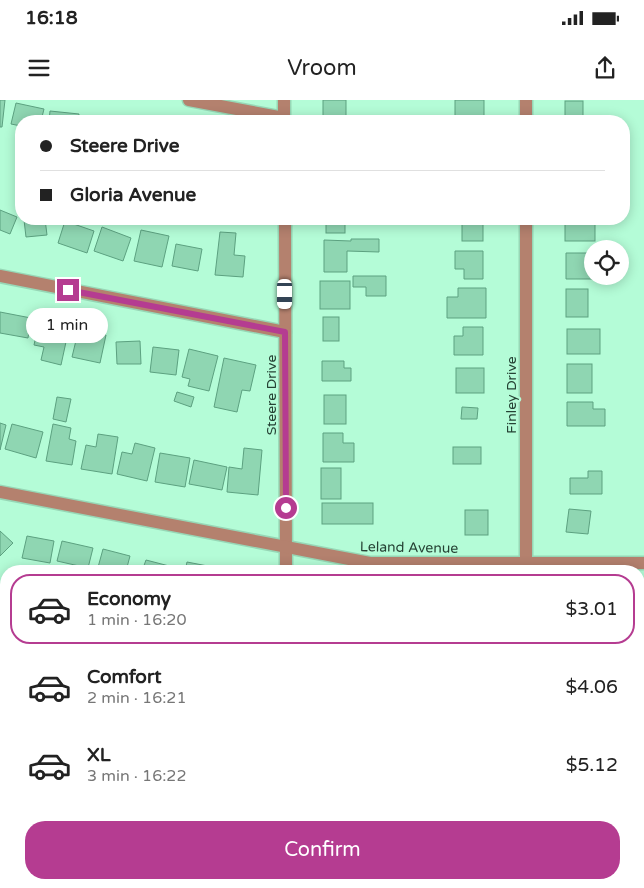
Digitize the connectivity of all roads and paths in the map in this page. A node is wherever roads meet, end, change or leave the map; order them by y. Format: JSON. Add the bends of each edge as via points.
{"nodes":[{"id":1,"x":189,"y":100,"type":"edge"},
{"id":2,"x":284,"y":100,"type":"edge"},
{"id":3,"x":526,"y":100,"type":"edge"},
{"id":4,"x":260,"y":115,"type":"edge"},
{"id":5,"x":284,"y":115,"type":"edge"},
{"id":6,"x":526,"y":115,"type":"edge"},
{"id":7,"x":285,"y":225,"type":"edge"},
{"id":8,"x":526,"y":225,"type":"edge"},
{"id":9,"x":0,"y":276,"type":"edge"},
{"id":10,"x":285,"y":332,"type":"junction"},
{"id":11,"x":0,"y":492,"type":"edge"},
{"id":12,"x":286,"y":548,"type":"junction"},
{"id":13,"x":644,"y":563,"type":"edge"},
{"id":14,"x":286,"y":565,"type":"edge"},
{"id":15,"x":448,"y":565,"type":"edge"},
{"id":16,"x":526,"y":565,"type":"edge"},
{"id":17,"x":585,"y":565,"type":"edge"}],
"edges":[{"from":1,"to":4,"type":"street"},
{"from":2,"to":5,"type":"street"},
{"from":3,"to":6,"type":"street"},
{"from":7,"to":10,"type":"street","name":"Steere Drive"},
{"from":8,"to":16,"type":"street","name":"Finley Drive"},
{"from":9,"to":10,"type":"street"},
{"from":10,"to":12,"type":"street","name":"Steere Drive"},
{"from":11,"to":12,"type":"street","name":"Leland Avenue"},
{"from":12,"to":14,"type":"street","name":"Steere Drive"},
{"from":12,"to":15,"type":"street","name":"Leland Avenue","via":[[370,563]]},
{"from":13,"to":17,"type":"street","name":"Leland Avenue"}]}
